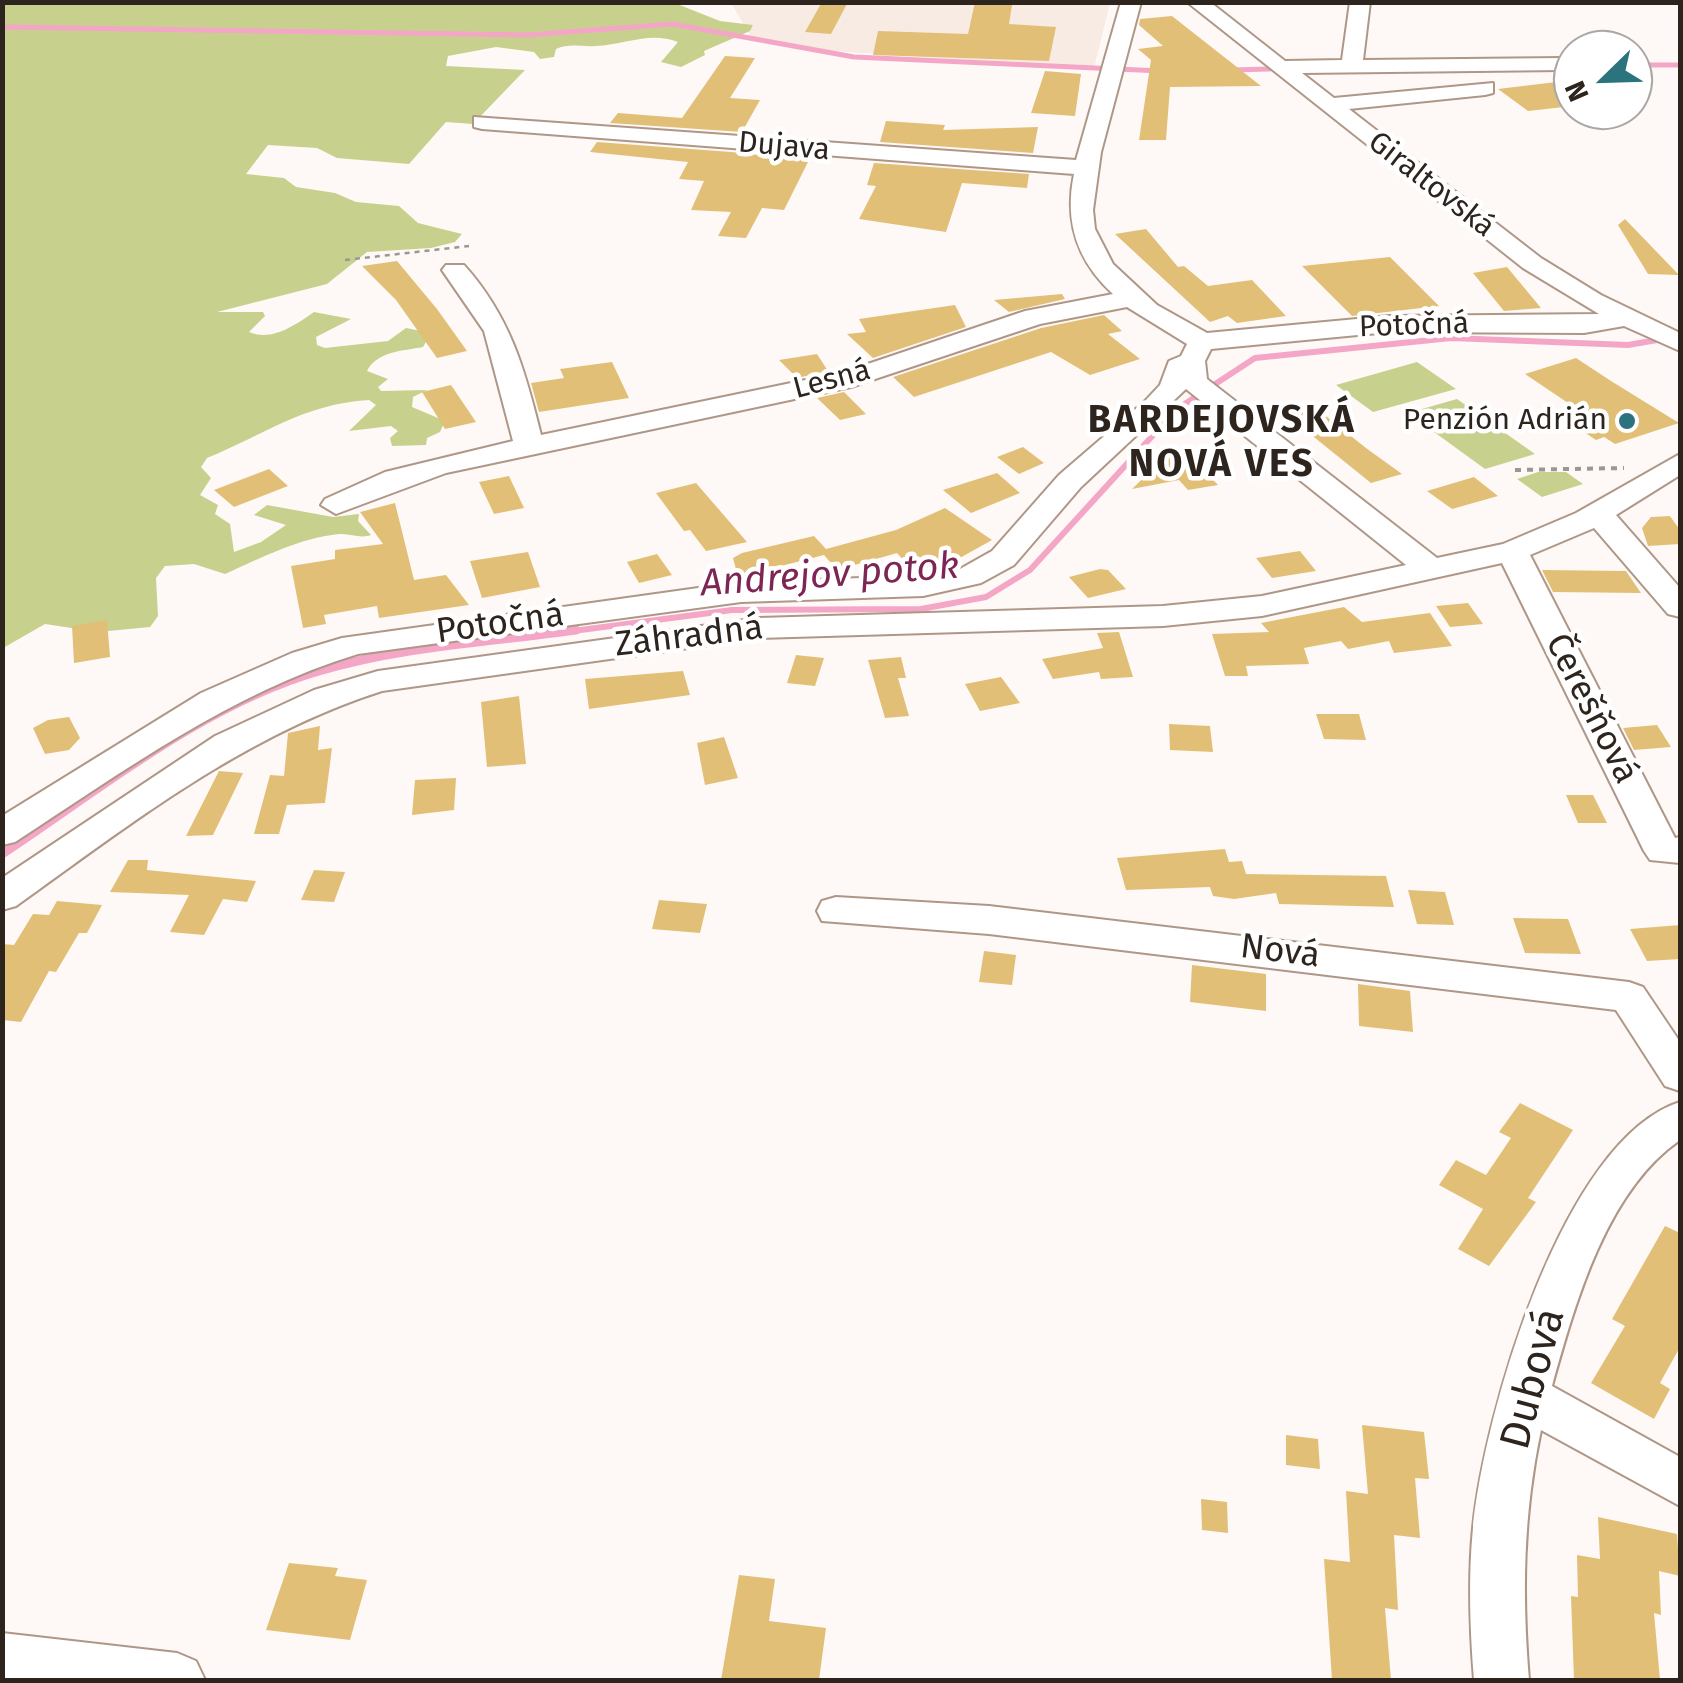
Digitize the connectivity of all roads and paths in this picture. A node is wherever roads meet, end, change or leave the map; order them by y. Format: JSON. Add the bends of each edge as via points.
{"nodes":[{"id":1,"x":1132,"y":2,"type":"edge"},
{"id":2,"x":1197,"y":2,"type":"edge"},
{"id":3,"x":1360,"y":2,"type":"edge"},
{"id":4,"x":1352,"y":64,"type":"junction"},
{"id":5,"x":1553,"y":64,"type":"edge"},
{"id":6,"x":1279,"y":67,"type":"junction"},
{"id":7,"x":1485,"y":88,"type":"dead end"},
{"id":8,"x":1328,"y":105,"type":"junction"},
{"id":9,"x":482,"y":122,"type":"dead end"},
{"id":10,"x":1087,"y":168,"type":"junction"},
{"id":11,"x":469,"y":246,"type":"joint"},
{"id":12,"x":346,"y":260,"type":"dead end"},
{"id":13,"x":455,"y":270,"type":"dead end"},
{"id":14,"x":1130,"y":298,"type":"junction"},
{"id":15,"x":484,"y":300,"type":"junction"},
{"id":16,"x":1625,"y":318,"type":"junction"},
{"id":17,"x":1667,"y":329,"type":"edge"},
{"id":18,"x":1680,"y":342,"type":"edge"},
{"id":19,"x":1200,"y":371,"type":"junction"},
{"id":20,"x":529,"y":445,"type":"junction"},
{"id":21,"x":1637,"y":462,"type":"dead end"},
{"id":22,"x":1680,"y":462,"type":"edge"},
{"id":23,"x":1515,"y":470,"type":"dead end"},
{"id":24,"x":336,"y":505,"type":"dead end"},
{"id":25,"x":1598,"y":513,"type":"junction"},
{"id":26,"x":1512,"y":551,"type":"junction"},
{"id":27,"x":1434,"y":571,"type":"junction"},
{"id":28,"x":1680,"y":606,"type":"edge"},
{"id":29,"x":2,"y":833,"type":"edge"},
{"id":30,"x":1680,"y":850,"type":"edge"},
{"id":31,"x":2,"y":897,"type":"edge"},
{"id":32,"x":836,"y":911,"type":"dead end"},
{"id":33,"x":1680,"y":1075,"type":"edge"},
{"id":34,"x":1680,"y":1120,"type":"edge"},
{"id":35,"x":1525,"y":1396,"type":"junction"},
{"id":36,"x":1680,"y":1483,"type":"edge"},
{"id":37,"x":2,"y":1660,"type":"edge"},
{"id":38,"x":176,"y":1680,"type":"edge"},
{"id":39,"x":1501,"y":1680,"type":"edge"}],
"edges":[{"from":1,"to":10,"type":"street"},
{"from":2,"to":6,"type":"street","name":"Giraltovská"},
{"from":3,"to":4,"type":"street"},
{"from":4,"to":5,"type":"street"},
{"from":4,"to":6,"type":"street"},
{"from":6,"to":8,"type":"street","name":"Giraltovská"},
{"from":7,"to":8,"type":"street"},
{"from":8,"to":16,"type":"street","name":"Giraltovská","via":[[1532,263]]},
{"from":9,"to":10,"type":"street","name":"Dujava"},
{"from":10,"to":14,"type":"street","via":[[1081,226],[1108,276]]},
{"from":11,"to":12,"type":"path"},
{"from":11,"to":15,"type":"street","via":[[486,288]]},
{"from":13,"to":15,"type":"street"},
{"from":14,"to":19,"type":"street"},
{"from":14,"to":20,"type":"street","name":"Lesná","via":[[1034,317],[851,379]]},
{"from":15,"to":20,"type":"street","via":[[502,340]]},
{"from":16,"to":17,"type":"street","name":"Giraltovská"},
{"from":16,"to":19,"type":"street","name":"Potočná","via":[[1389,324]]},
{"from":17,"to":18,"type":"street","name":"Giraltovská"},
{"from":19,"to":27,"type":"street"},
{"from":19,"to":29,"type":"street","name":"Potočná","via":[[1179,367],[1173,387],[1155,407],[1070,480],[1003,558],[970,576],[923,586],[723,594],[354,645],[278,668],[205,701]]},
{"from":20,"to":24,"type":"street","name":"Lesná","via":[[396,478]]},
{"from":21,"to":23,"type":"path","via":[[1612,470]]},
{"from":22,"to":25,"type":"street","name":"Záhradná"},
{"from":25,"to":26,"type":"street","name":"Záhradná"},
{"from":25,"to":28,"type":"street"},
{"from":26,"to":27,"type":"street","name":"Záhradná"},
{"from":26,"to":30,"type":"street","name":"Čerešňová","via":[[1664,851]]},
{"from":27,"to":31,"type":"street","name":"Záhradná","via":[[1222,611],[759,628],[378,681],[303,703],[240,735]]},
{"from":32,"to":33,"type":"street","name":"Nová","via":[[1027,924],[1630,997]]},
{"from":34,"to":35,"type":"street","name":"Dubová","via":[[1644,1144],[1587,1232],[1556,1295]]},
{"from":35,"to":36,"type":"street"},
{"from":35,"to":39,"type":"street","name":"Dubová","via":[[1496,1571]]},
{"from":37,"to":38,"type":"street"}]}
